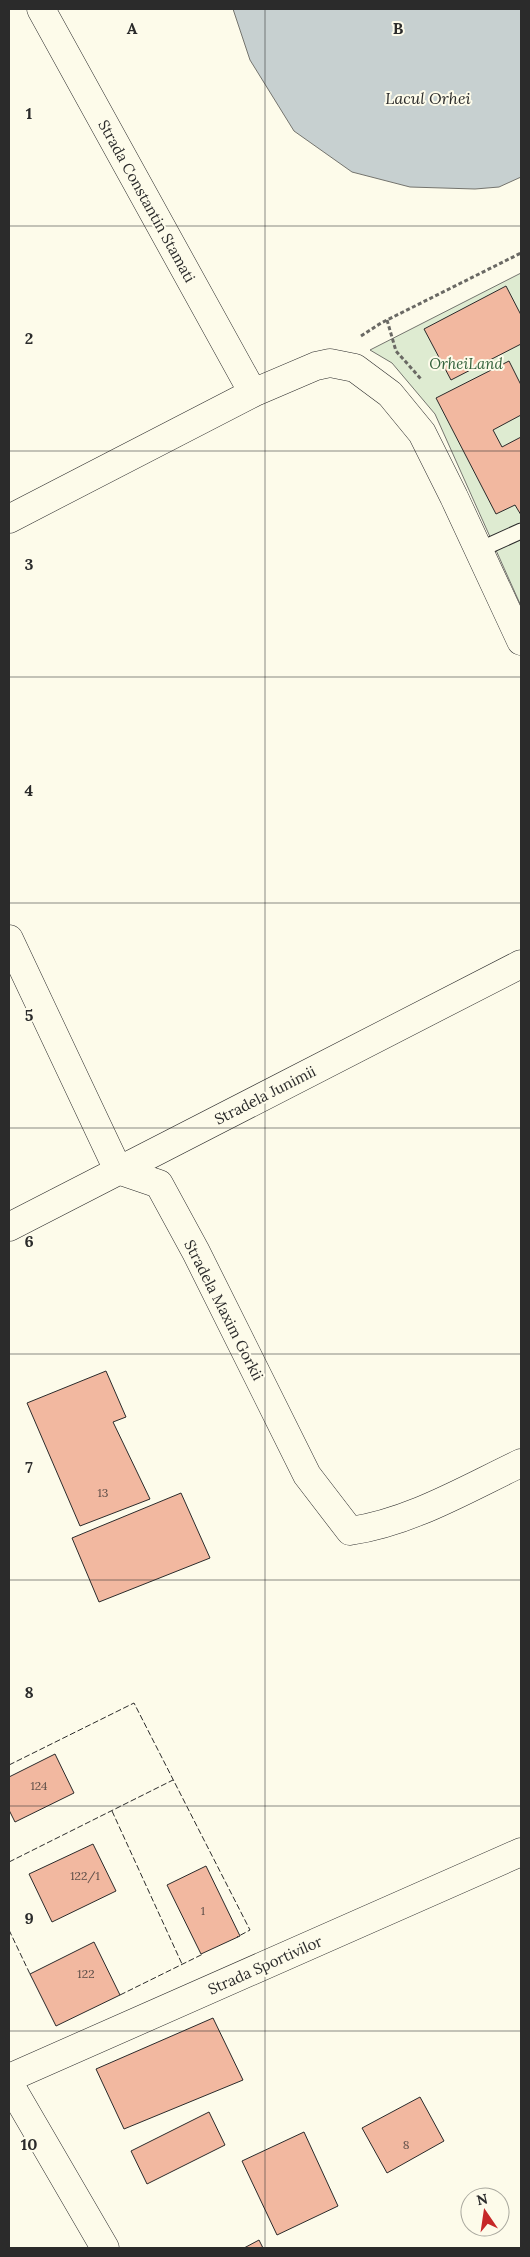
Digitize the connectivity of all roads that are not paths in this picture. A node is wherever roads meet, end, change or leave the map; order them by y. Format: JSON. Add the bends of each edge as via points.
{"nodes":[{"id":1,"x":41,"y":9,"type":"edge"},
{"id":2,"x":253,"y":393,"type":"junction"},
{"id":3,"x":9,"y":519,"type":"edge"},
{"id":4,"x":521,"y":531,"type":"edge"},
{"id":5,"x":479,"y":550,"type":"junction"},
{"id":6,"x":521,"y":641,"type":"edge"},
{"id":7,"x":9,"y":939,"type":"edge"},
{"id":8,"x":521,"y":964,"type":"edge"},
{"id":9,"x":118,"y":1170,"type":"junction"},
{"id":10,"x":9,"y":1227,"type":"edge"},
{"id":11,"x":521,"y":1463,"type":"edge"},
{"id":12,"x":521,"y":1852,"type":"edge"},
{"id":13,"x":9,"y":2078,"type":"edge"},
{"id":14,"x":9,"y":2083,"type":"edge"},
{"id":15,"x":105,"y":2248,"type":"edge"}],
"edges":[{"from":1,"to":2,"type":"street","name":"Strada Constantin Stamati"},
{"from":2,"to":3,"type":"street"},
{"from":2,"to":5,"type":"street","via":[[316,366],[330,363],[355,368],[390,394],[422,433]]},
{"from":4,"to":5,"type":"lane"},
{"from":5,"to":6,"type":"street"},
{"from":7,"to":9,"type":"street"},
{"from":8,"to":9,"type":"street","name":"Stradela Junimii"},
{"from":9,"to":10,"type":"street","name":"Stradela Junimii"},
{"from":9,"to":11,"type":"street","name":"Stradela Maxim Gorkii","via":[[159,1184],[307,1475],[350,1531],[373,1528],[403,1518]]},
{"from":12,"to":13,"type":"street","name":"Strada Sportivilor"},
{"from":14,"to":15,"type":"street"}]}
